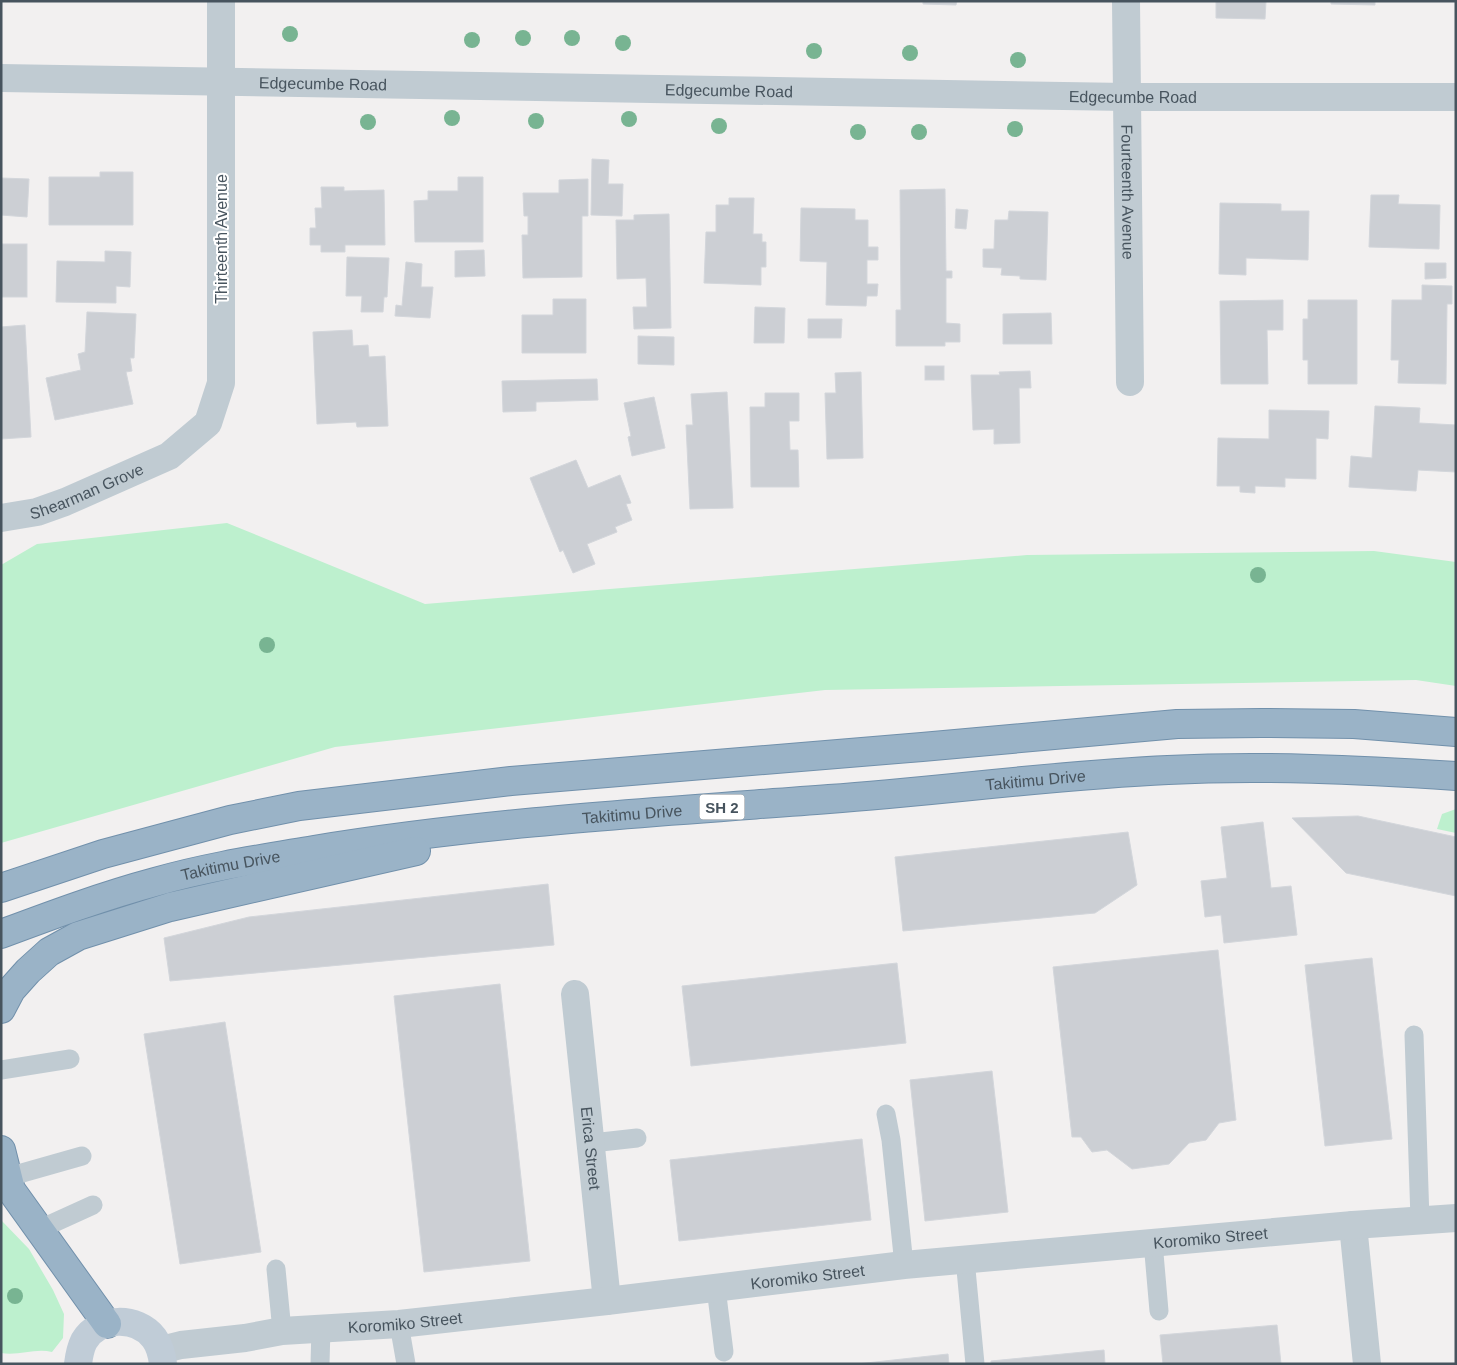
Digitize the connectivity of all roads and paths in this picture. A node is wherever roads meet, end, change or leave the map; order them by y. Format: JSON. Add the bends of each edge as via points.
{"nodes":[{"id":1,"x":222,"y":1,"type":"edge"},
{"id":2,"x":1126,"y":1,"type":"edge"},
{"id":3,"x":1,"y":78,"type":"edge"},
{"id":4,"x":222,"y":80,"type":"junction"},
{"id":5,"x":1127,"y":97,"type":"junction"},
{"id":6,"x":1456,"y":98,"type":"edge"},
{"id":7,"x":1130,"y":382,"type":"dead end"},
{"id":8,"x":169,"y":456,"type":"joint"},
{"id":9,"x":1,"y":518,"type":"edge"},
{"id":10,"x":1456,"y":732,"type":"edge"},
{"id":11,"x":1456,"y":776,"type":"edge"},
{"id":12,"x":559,"y":819,"type":"junction"},
{"id":13,"x":1,"y":888,"type":"edge"},
{"id":14,"x":1,"y":934,"type":"edge"},
{"id":15,"x":576,"y":994,"type":"dead end"},
{"id":16,"x":1,"y":1009,"type":"edge"},
{"id":17,"x":1414,"y":1034,"type":"dead end"},
{"id":18,"x":70,"y":1059,"type":"dead end"},
{"id":19,"x":1,"y":1070,"type":"edge"},
{"id":20,"x":886,"y":1114,"type":"dead end"},
{"id":21,"x":637,"y":1138,"type":"dead end"},
{"id":22,"x":592,"y":1143,"type":"junction"},
{"id":23,"x":1,"y":1150,"type":"edge"},
{"id":24,"x":82,"y":1156,"type":"dead end"},
{"id":25,"x":7,"y":1184,"type":"edge"},
{"id":26,"x":92,"y":1205,"type":"dead end"},
{"id":27,"x":1456,"y":1218,"type":"edge"},
{"id":28,"x":1420,"y":1220,"type":"junction"},
{"id":29,"x":1352,"y":1225,"type":"junction"},
{"id":30,"x":38,"y":1230,"type":"junction"},
{"id":31,"x":1154,"y":1242,"type":"junction"},
{"id":32,"x":965,"y":1259,"type":"junction"},
{"id":33,"x":904,"y":1265,"type":"junction"},
{"id":34,"x":276,"y":1269,"type":"dead end"},
{"id":35,"x":716,"y":1288,"type":"junction"},
{"id":36,"x":607,"y":1301,"type":"junction"},
{"id":37,"x":1159,"y":1311,"type":"dead end"},
{"id":38,"x":107,"y":1324,"type":"junction"},
{"id":39,"x":399,"y":1324,"type":"junction"},
{"id":40,"x":321,"y":1328,"type":"junction"},
{"id":41,"x":282,"y":1331,"type":"junction"},
{"id":42,"x":724,"y":1352,"type":"dead end"},
{"id":43,"x":162,"y":1357,"type":"edge"},
{"id":44,"x":78,"y":1364,"type":"edge"},
{"id":45,"x":320,"y":1364,"type":"edge"},
{"id":46,"x":406,"y":1364,"type":"edge"},
{"id":47,"x":975,"y":1364,"type":"edge"},
{"id":48,"x":1367,"y":1364,"type":"edge"}],
"edges":[{"from":1,"to":4,"type":"street","name":"Thirteenth Avenue"},
{"from":2,"to":5,"type":"street","name":"Fourteenth Avenue"},
{"from":3,"to":4,"type":"street","name":"Edgecumbe Road"},
{"from":4,"to":5,"type":"street","name":"Edgecumbe Road"},
{"from":4,"to":8,"type":"street","name":"Thirteenth Avenue","via":[[221,383],[208,424]]},
{"from":5,"to":6,"type":"street","name":"Edgecumbe Road"},
{"from":5,"to":7,"type":"street","name":"Fourteenth Avenue"},
{"from":8,"to":9,"type":"street","name":"Shearman Grove","via":[[55,506]]},
{"from":10,"to":13,"type":"highway","via":[[1354,724],[1177,724],[511,780],[309,805],[230,820],[103,854]]},
{"from":11,"to":12,"type":"highway","name":"Takitimu Drive","number":"SH 2","via":[[1343,769],[1167,770]]},
{"from":12,"to":14,"type":"highway","name":"Takitimu Drive","number":"SH 2","via":[[375,840],[255,860],[156,881]]},
{"from":12,"to":16,"type":"highway","via":[[170,907],[78,936],[49,952],[28,971],[11,990]]},
{"from":15,"to":22,"type":"street","name":"Erica Street"},
{"from":17,"to":28,"type":"lane"},
{"from":18,"to":19,"type":"lane"},
{"from":20,"to":33,"type":"lane"},
{"from":21,"to":22,"type":"lane"},
{"from":22,"to":36,"type":"street","name":"Erica Street"},
{"from":23,"to":25,"type":"highway"},
{"from":24,"to":25,"type":"lane"},
{"from":25,"to":30,"type":"highway"},
{"from":26,"to":30,"type":"lane"},
{"from":27,"to":28,"type":"street","name":"Koromiko Street"},
{"from":28,"to":29,"type":"street","name":"Koromiko Street"},
{"from":29,"to":31,"type":"street","name":"Koromiko Street"},
{"from":29,"to":48,"type":"street"},
{"from":30,"to":38,"type":"highway"},
{"from":31,"to":32,"type":"street","name":"Koromiko Street"},
{"from":31,"to":37,"type":"lane"},
{"from":32,"to":33,"type":"street","name":"Koromiko Street"},
{"from":32,"to":47,"type":"lane"},
{"from":33,"to":35,"type":"street","name":"Koromiko Street"},
{"from":34,"to":41,"type":"lane"},
{"from":35,"to":36,"type":"street","name":"Koromiko Street"},
{"from":35,"to":42,"type":"lane"},
{"from":36,"to":39,"type":"street","name":"Koromiko Street"},
{"from":38,"to":43,"type":"main road","via":[[120,1322],[145,1329],[154,1338]]},
{"from":38,"to":44,"type":"main road","via":[[94,1330],[85,1340]]},
{"from":39,"to":40,"type":"street","name":"Koromiko Street"},
{"from":39,"to":46,"type":"lane"},
{"from":40,"to":41,"type":"street","name":"Koromiko Street"},
{"from":40,"to":45,"type":"lane"},
{"from":41,"to":43,"type":"street","name":"Koromiko Street","via":[[181,1345]]}]}
